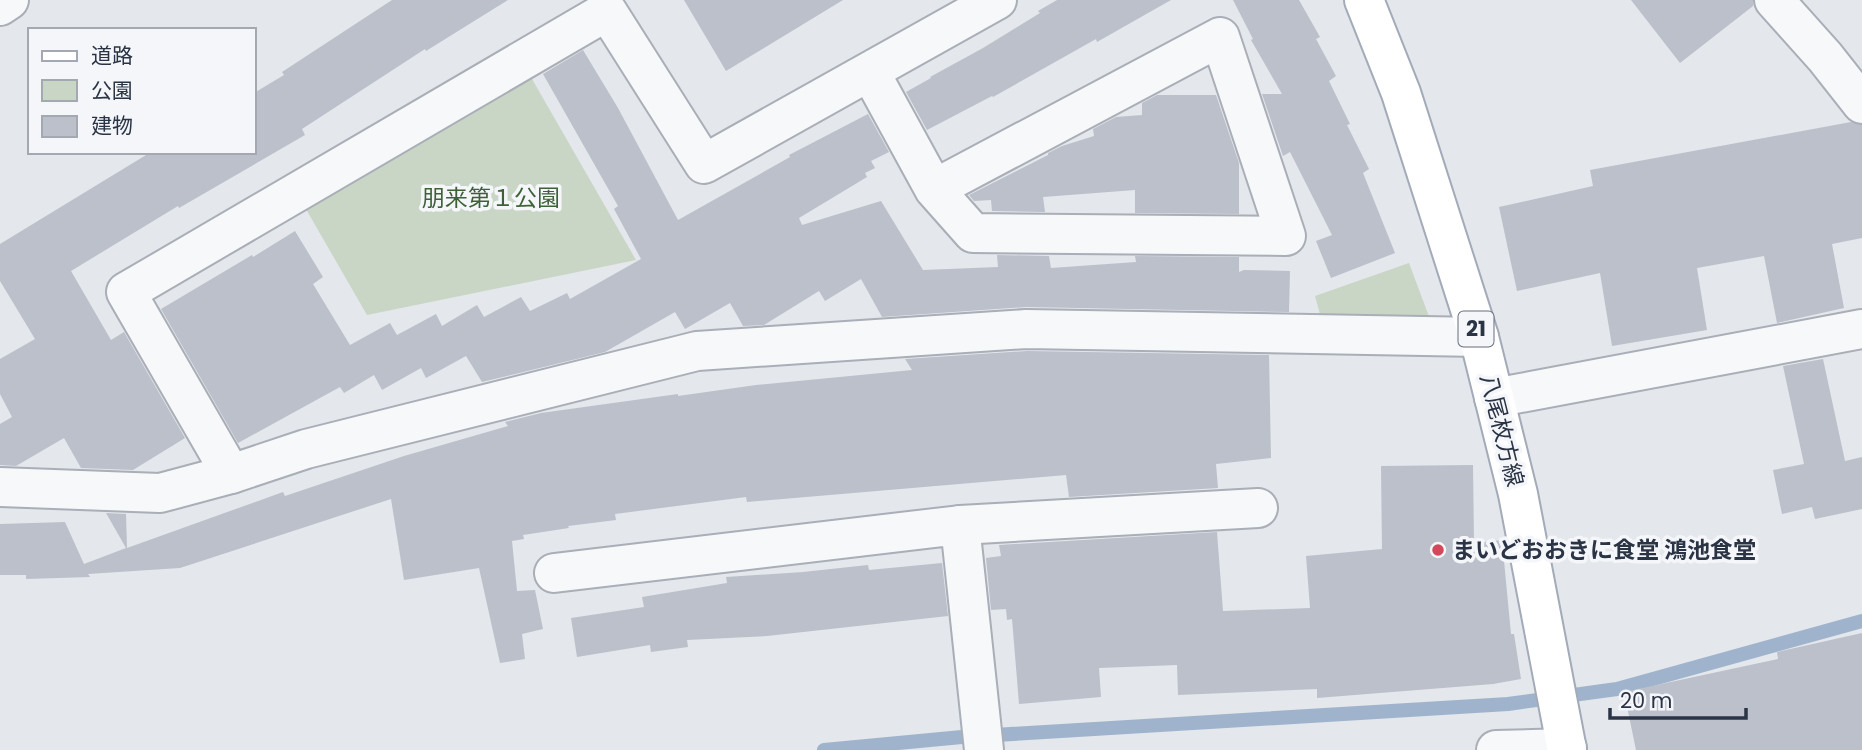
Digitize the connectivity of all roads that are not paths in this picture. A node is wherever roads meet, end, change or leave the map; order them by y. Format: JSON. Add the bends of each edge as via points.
{"nodes":[{"id":1,"x":9,"y":0,"type":"edge"},
{"id":2,"x":997,"y":0,"type":"edge"},
{"id":3,"x":1364,"y":0,"type":"edge"},
{"id":4,"x":1774,"y":0,"type":"edge"},
{"id":5,"x":0,"y":6,"type":"edge"},
{"id":6,"x":870,"y":72,"type":"junction"},
{"id":7,"x":1862,"y":104,"type":"edge"},
{"id":8,"x":934,"y":189,"type":"junction"},
{"id":9,"x":1862,"y":328,"type":"edge"},
{"id":10,"x":1479,"y":337,"type":"junction"},
{"id":11,"x":1494,"y":398,"type":"junction"},
{"id":12,"x":231,"y":474,"type":"junction"},
{"id":13,"x":0,"y":488,"type":"edge"},
{"id":14,"x":1258,"y":508,"type":"dead end"},
{"id":15,"x":960,"y":525,"type":"junction"},
{"id":16,"x":554,"y":573,"type":"dead end"},
{"id":17,"x":1566,"y":742,"type":"edge"},
{"id":18,"x":984,"y":750,"type":"edge"},
{"id":19,"x":1496,"y":750,"type":"edge"}],
"edges":[{"from":1,"to":5,"type":"street"},
{"from":2,"to":6,"type":"street"},
{"from":3,"to":10,"type":"main road","name":"八尾枚方線","number":"21","via":[[1401,93]]},
{"from":4,"to":7,"type":"street"},
{"from":6,"to":8,"type":"street"},
{"from":6,"to":12,"type":"street","via":[[704,164],[607,11],[126,292]]},
{"from":8,"to":8,"type":"street","via":[[973,233],[1286,236],[1220,37]]},
{"from":9,"to":11,"type":"street"},
{"from":10,"to":11,"type":"main road","name":"八尾枚方線","number":"21"},
{"from":10,"to":12,"type":"street","via":[[1026,329],[697,351],[306,449]]},
{"from":11,"to":17,"type":"main road","name":"八尾枚方線","number":"21","via":[[1518,494]]},
{"from":12,"to":13,"type":"street","via":[[160,492]]},
{"from":14,"to":15,"type":"street"},
{"from":15,"to":16,"type":"street"},
{"from":15,"to":18,"type":"street"},
{"from":17,"to":19,"type":"street"}]}
